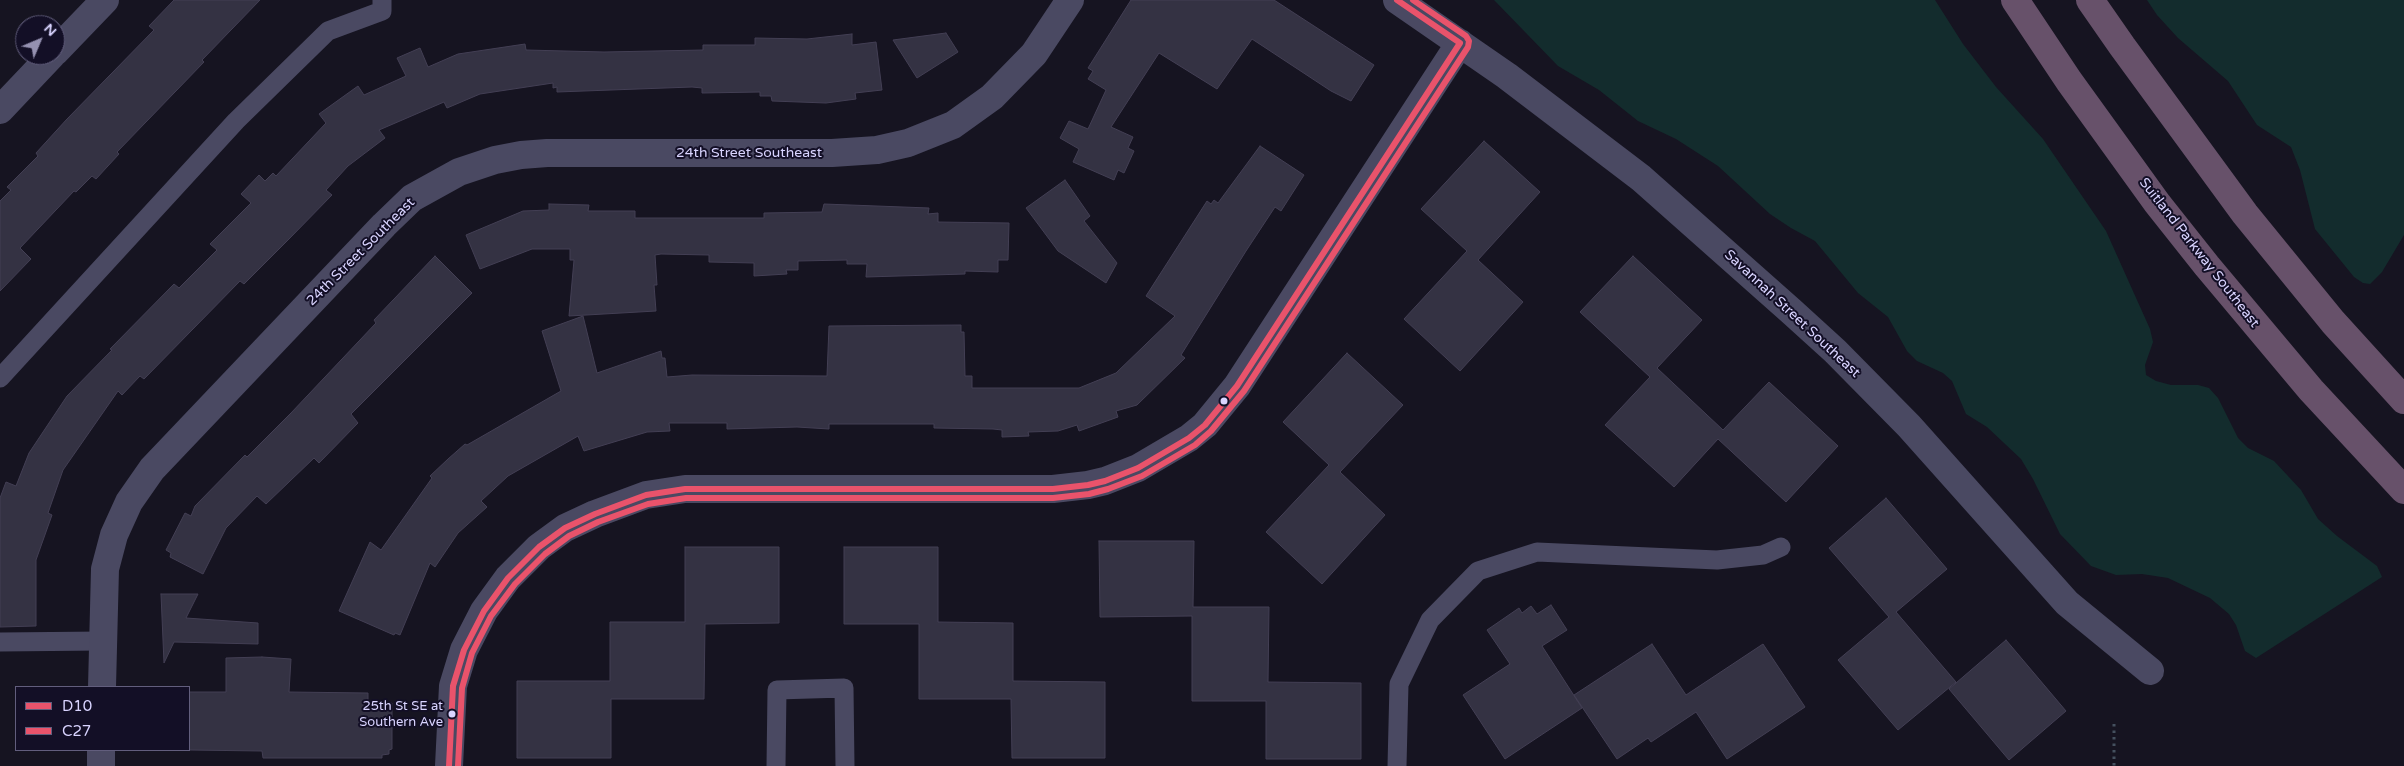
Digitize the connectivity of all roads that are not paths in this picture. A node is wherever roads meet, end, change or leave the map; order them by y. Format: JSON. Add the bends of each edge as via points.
{"nodes":[{"id":1,"x":105,"y":0,"type":"edge"},
{"id":2,"x":382,"y":0,"type":"edge"},
{"id":3,"x":1070,"y":0,"type":"edge"},
{"id":4,"x":1397,"y":0,"type":"edge"},
{"id":5,"x":2015,"y":0,"type":"edge"},
{"id":6,"x":2090,"y":0,"type":"edge"},
{"id":7,"x":65,"y":42,"type":"edge"},
{"id":8,"x":1460,"y":42,"type":"junction"},
{"id":9,"x":43,"y":65,"type":"edge"},
{"id":10,"x":0,"y":110,"type":"edge"},
{"id":11,"x":0,"y":378,"type":"edge"},
{"id":12,"x":2404,"y":400,"type":"edge"},
{"id":13,"x":2404,"y":490,"type":"edge"},
{"id":14,"x":1781,"y":546,"type":"dead end"},
{"id":15,"x":102,"y":641,"type":"junction"},
{"id":16,"x":0,"y":642,"type":"edge"},
{"id":17,"x":2150,"y":671,"type":"dead end"},
{"id":18,"x":102,"y":686,"type":"edge"},
{"id":19,"x":101,"y":751,"type":"edge"},
{"id":20,"x":101,"y":766,"type":"edge"},
{"id":21,"x":449,"y":766,"type":"edge"},
{"id":22,"x":776,"y":766,"type":"edge"},
{"id":23,"x":845,"y":766,"type":"edge"},
{"id":24,"x":1397,"y":766,"type":"edge"}],
"edges":[{"from":1,"to":7,"type":"street"},
{"from":2,"to":11,"type":"lane","via":[[382,11],[328,31],[243,114]]},
{"from":3,"to":15,"type":"street","name":"24th Street Southeast","via":[[1034,54],[992,97],[953,125],[908,143],[862,152],[832,153],[521,155],[459,172],[412,198],[152,469],[136,491],[110,547],[104,581]]},
{"from":4,"to":8,"type":"street","name":"Savannah Street Southeast"},
{"from":5,"to":13,"type":"highway","name":"Suitland Parkway Southeast","via":[[2157,203],[2207,266],[2311,390]]},
{"from":6,"to":12,"type":"highway","via":[[2245,214],[2333,322]]},
{"from":8,"to":17,"type":"street","name":"Savannah Street Southeast","via":[[1641,178],[1835,351],[1910,426],[2067,603]]},
{"from":8,"to":21,"type":"street","via":[[1236,386],[1205,425],[1189,438],[1138,468],[1105,481],[1053,490],[685,489],[646,495],[594,514],[565,528],[539,547],[508,578],[484,611],[464,650],[453,686]]},
{"from":9,"to":10,"type":"street"},
{"from":14,"to":24,"type":"lane","via":[[1763,555],[1716,560],[1537,552],[1478,572],[1430,620],[1399,684]]},
{"from":15,"to":16,"type":"lane"},
{"from":15,"to":18,"type":"street","name":"24th Street Southeast"},
{"from":19,"to":20,"type":"street"},
{"from":22,"to":23,"type":"lane","via":[[777,690],[844,688]]}]}
